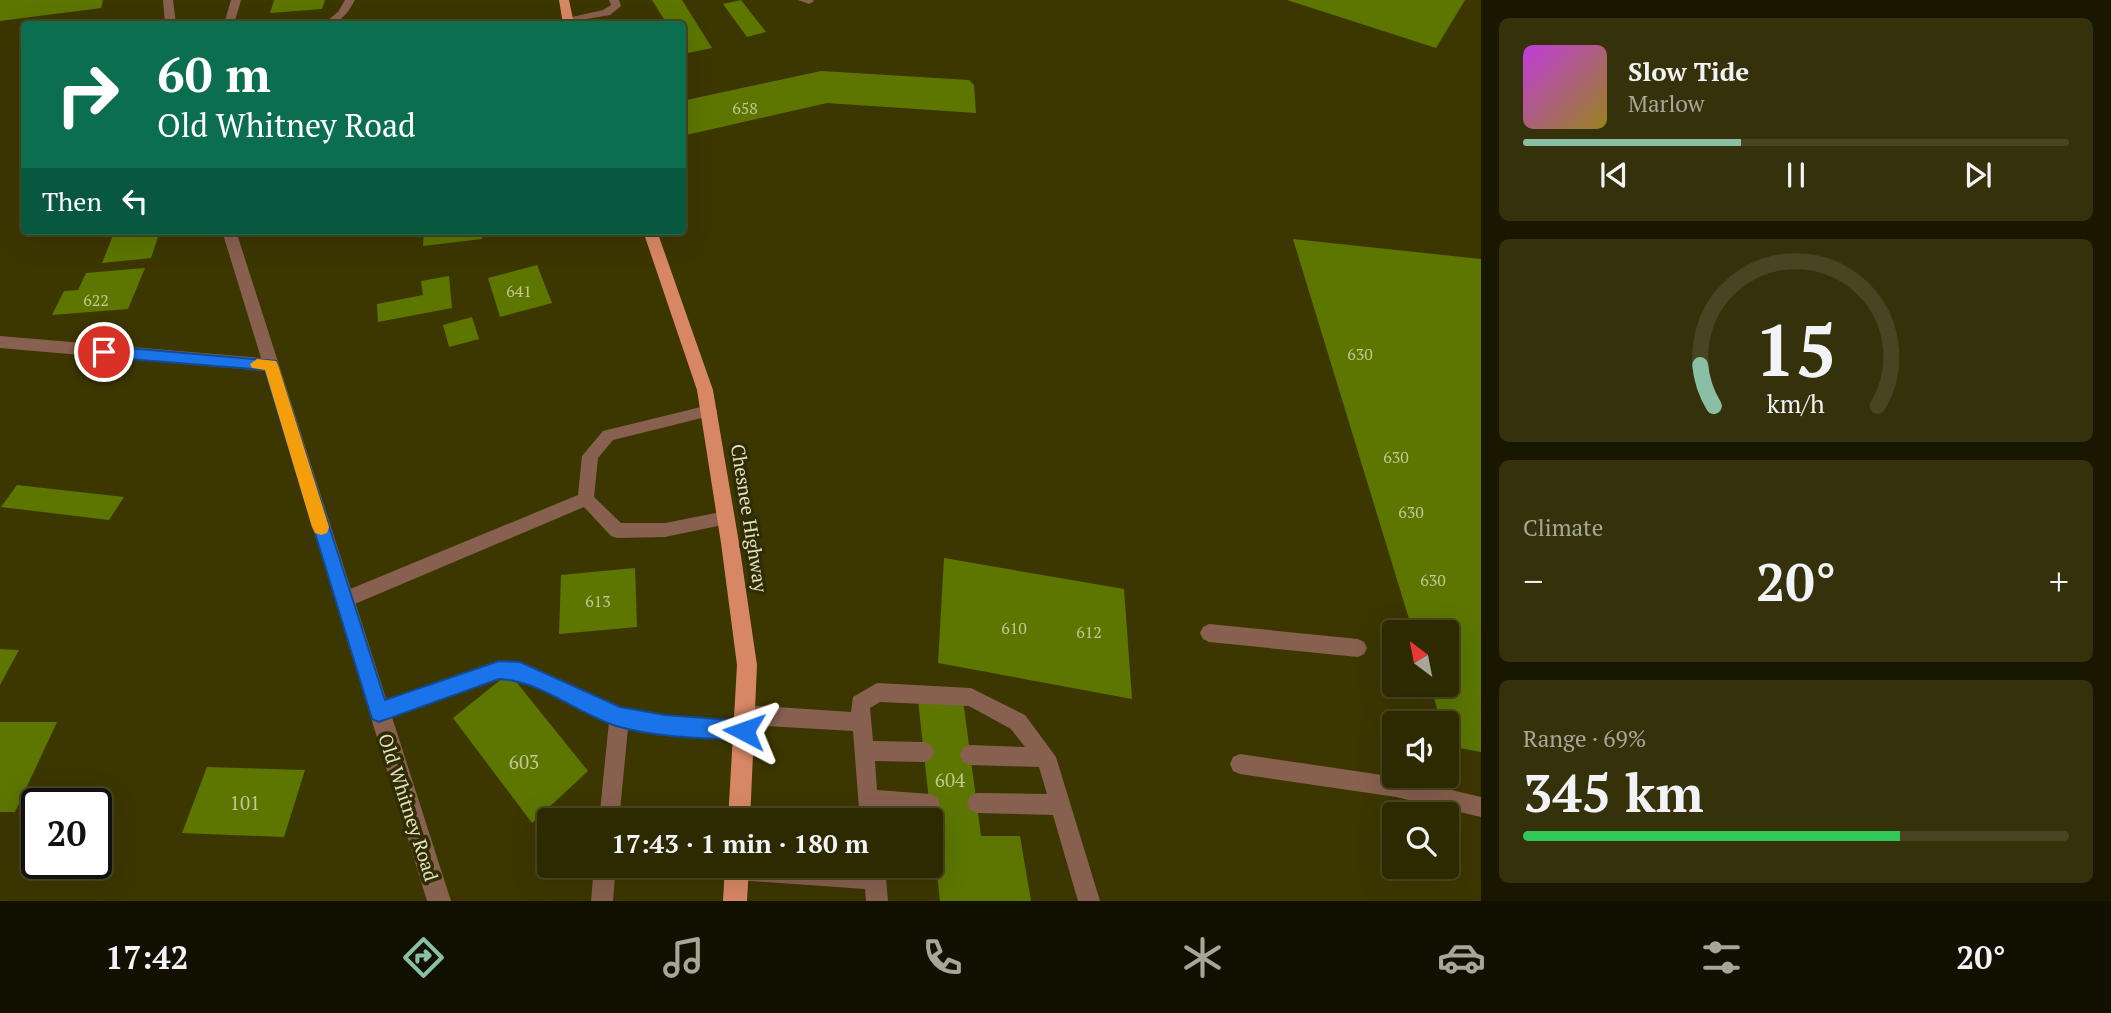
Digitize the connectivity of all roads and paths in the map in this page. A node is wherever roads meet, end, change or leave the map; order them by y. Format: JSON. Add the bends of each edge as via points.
{"nodes":[{"id":1,"x":169,"y":0,"type":"edge"},
{"id":2,"x":236,"y":0,"type":"edge"},
{"id":3,"x":350,"y":0,"type":"edge"},
{"id":4,"x":564,"y":0,"type":"edge"},
{"id":5,"x":614,"y":0,"type":"edge"},
{"id":6,"x":171,"y":21,"type":"edge"},
{"id":7,"x":230,"y":21,"type":"edge"},
{"id":8,"x":332,"y":21,"type":"edge"},
{"id":9,"x":568,"y":21,"type":"edge"},
{"id":10,"x":572,"y":21,"type":"edge"},
{"id":11,"x":230,"y":235,"type":"edge"},
{"id":12,"x":651,"y":235,"type":"edge"},
{"id":13,"x":0,"y":342,"type":"edge"},
{"id":14,"x":270,"y":365,"type":"junction"},
{"id":15,"x":709,"y":411,"type":"junction"},
{"id":16,"x":586,"y":499,"type":"junction"},
{"id":17,"x":726,"y":518,"type":"junction"},
{"id":18,"x":344,"y":600,"type":"junction"},
{"id":19,"x":1209,"y":634,"type":"dead end"},
{"id":20,"x":1358,"y":648,"type":"dead end"},
{"id":21,"x":379,"y":712,"type":"junction"},
{"id":22,"x":619,"y":717,"type":"junction"},
{"id":23,"x":861,"y":722,"type":"junction"},
{"id":24,"x":744,"y":723,"type":"junction"},
{"id":25,"x":864,"y":751,"type":"junction"},
{"id":26,"x":924,"y":752,"type":"dead end"},
{"id":27,"x":970,"y":755,"type":"dead end"},
{"id":28,"x":1046,"y":757,"type":"junction"},
{"id":29,"x":1240,"y":764,"type":"dead end"},
{"id":30,"x":977,"y":803,"type":"dead end"},
{"id":31,"x":930,"y":804,"type":"dead end"},
{"id":32,"x":1061,"y":805,"type":"junction"},
{"id":33,"x":1481,"y":807,"type":"edge"},
{"id":34,"x":610,"y":808,"type":"edge"},
{"id":35,"x":740,"y":808,"type":"edge"},
{"id":36,"x":869,"y":808,"type":"edge"},
{"id":37,"x":889,"y":808,"type":"edge"},
{"id":38,"x":604,"y":878,"type":"edge"},
{"id":39,"x":736,"y":878,"type":"edge"},
{"id":40,"x":875,"y":878,"type":"edge"},
{"id":41,"x":439,"y":901,"type":"edge"},
{"id":42,"x":602,"y":901,"type":"edge"},
{"id":43,"x":735,"y":901,"type":"edge"},
{"id":44,"x":877,"y":901,"type":"edge"},
{"id":45,"x":1089,"y":901,"type":"edge"}],
"edges":[{"from":1,"to":6,"type":"street"},
{"from":2,"to":7,"type":"lane"},
{"from":3,"to":8,"type":"lane"},
{"from":4,"to":9,"type":"main road"},
{"from":5,"to":10,"type":"lane","via":[[616,6],[606,13]]},
{"from":11,"to":14,"type":"street","name":"Old Whitney Road"},
{"from":12,"to":15,"type":"main road","name":"Chesnee Highway"},
{"from":13,"to":14,"type":"street"},
{"from":14,"to":18,"type":"street","name":"Old Whitney Road"},
{"from":15,"to":16,"type":"lane","via":[[608,435],[590,456]]},
{"from":15,"to":17,"type":"main road","name":"Chesnee Highway"},
{"from":16,"to":17,"type":"lane","via":[[617,531],[665,530]]},
{"from":16,"to":18,"type":"lane"},
{"from":17,"to":24,"type":"main road","name":"Chesnee Highway","via":[[747,665]]},
{"from":18,"to":21,"type":"street","name":"Old Whitney Road"},
{"from":19,"to":20,"type":"lane"},
{"from":21,"to":22,"type":"lane","via":[[499,670],[520,671]]},
{"from":21,"to":41,"type":"street","name":"Old Whitney Road"},
{"from":22,"to":24,"type":"lane","via":[[665,725]]},
{"from":22,"to":34,"type":"lane"},
{"from":23,"to":24,"type":"lane"},
{"from":23,"to":25,"type":"lane"},
{"from":23,"to":28,"type":"lane","via":[[860,704],[877,692],[971,697],[1017,722]]},
{"from":24,"to":35,"type":"main road","name":"Chesnee Highway"},
{"from":25,"to":26,"type":"lane"},
{"from":25,"to":36,"type":"lane"},
{"from":27,"to":28,"type":"lane"},
{"from":28,"to":32,"type":"lane"},
{"from":29,"to":33,"type":"lane","via":[[1396,788]]},
{"from":30,"to":32,"type":"lane"},
{"from":31,"to":37,"type":"lane"},
{"from":32,"to":45,"type":"lane"},
{"from":38,"to":42,"type":"lane"},
{"from":39,"to":43,"type":"main road"},
{"from":40,"to":44,"type":"lane"}]}
